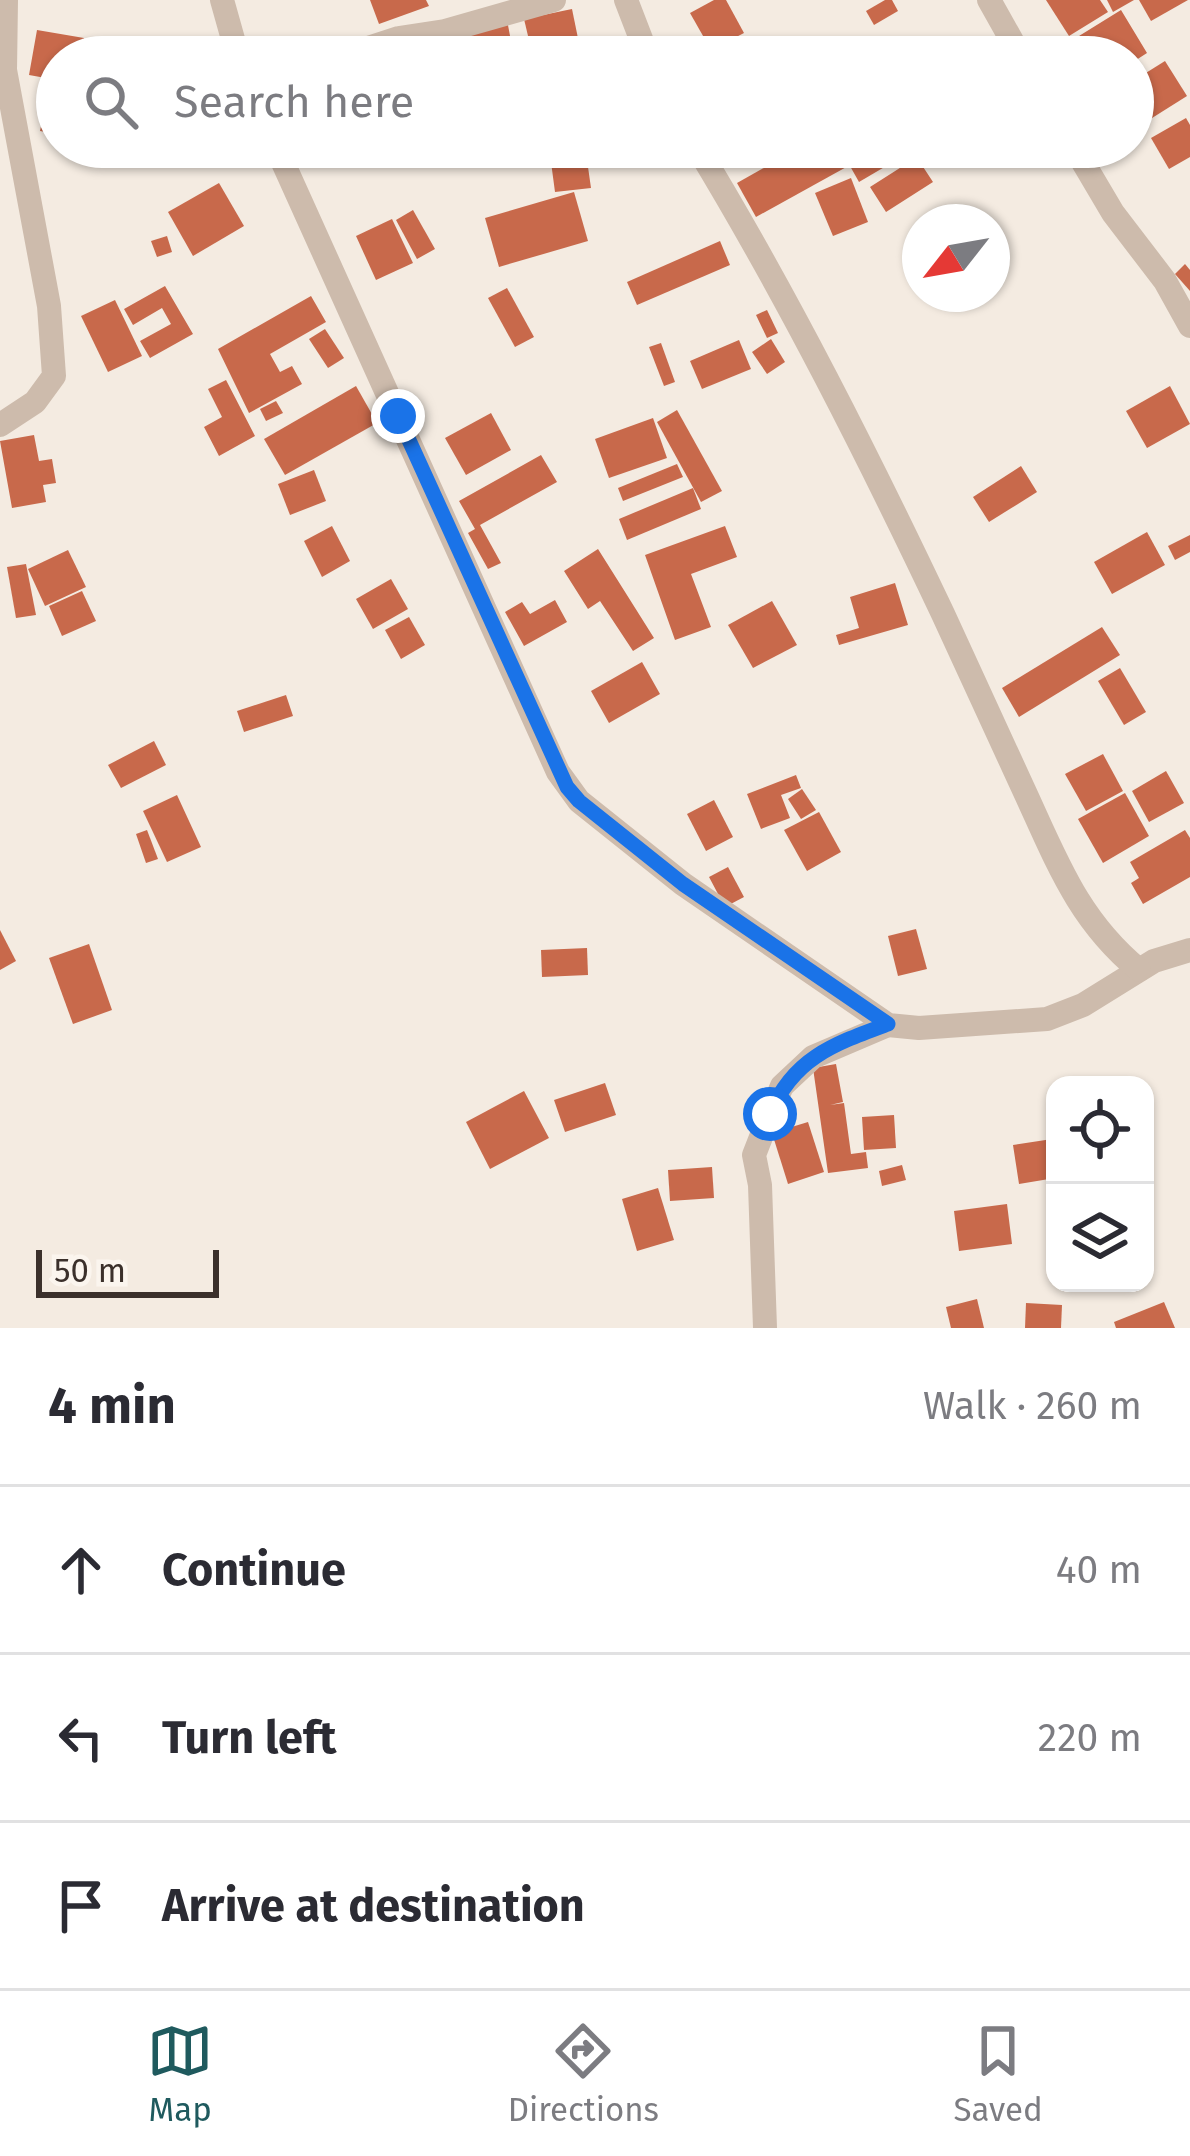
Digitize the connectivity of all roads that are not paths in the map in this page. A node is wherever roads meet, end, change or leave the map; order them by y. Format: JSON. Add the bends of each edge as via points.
{"nodes":[{"id":1,"x":6,"y":0,"type":"edge"},
{"id":2,"x":222,"y":0,"type":"edge"},
{"id":3,"x":554,"y":0,"type":"edge"},
{"id":4,"x":626,"y":0,"type":"edge"},
{"id":5,"x":988,"y":0,"type":"edge"},
{"id":6,"x":232,"y":36,"type":"edge"},
{"id":7,"x":412,"y":36,"type":"edge"},
{"id":8,"x":640,"y":36,"type":"edge"},
{"id":9,"x":1009,"y":36,"type":"edge"},
{"id":10,"x":286,"y":168,"type":"edge"},
{"id":11,"x":710,"y":168,"type":"edge"},
{"id":12,"x":1086,"y":168,"type":"edge"},
{"id":13,"x":1190,"y":326,"type":"edge"},
{"id":14,"x":0,"y":425,"type":"edge"},
{"id":15,"x":1190,"y":950,"type":"edge"},
{"id":16,"x":1139,"y":970,"type":"junction"},
{"id":17,"x":888,"y":1024,"type":"junction"},
{"id":18,"x":765,"y":1328,"type":"edge"}],
"edges":[{"from":1,"to":14,"type":"street","via":[[5,70],[49,306],[54,376],[35,402]]},
{"from":2,"to":6,"type":"street"},
{"from":3,"to":7,"type":"street"},
{"from":4,"to":8,"type":"street"},
{"from":5,"to":9,"type":"street"},
{"from":10,"to":17,"type":"street","via":[[567,787],[683,884]]},
{"from":11,"to":16,"type":"street","via":[[889,506],[1069,887],[1106,943]]},
{"from":12,"to":13,"type":"street"},
{"from":15,"to":16,"type":"street"},
{"from":16,"to":17,"type":"street","via":[[1048,1019]]},
{"from":17,"to":18,"type":"street","via":[[813,1057],[782,1086],[770,1114],[754,1154]]}]}
